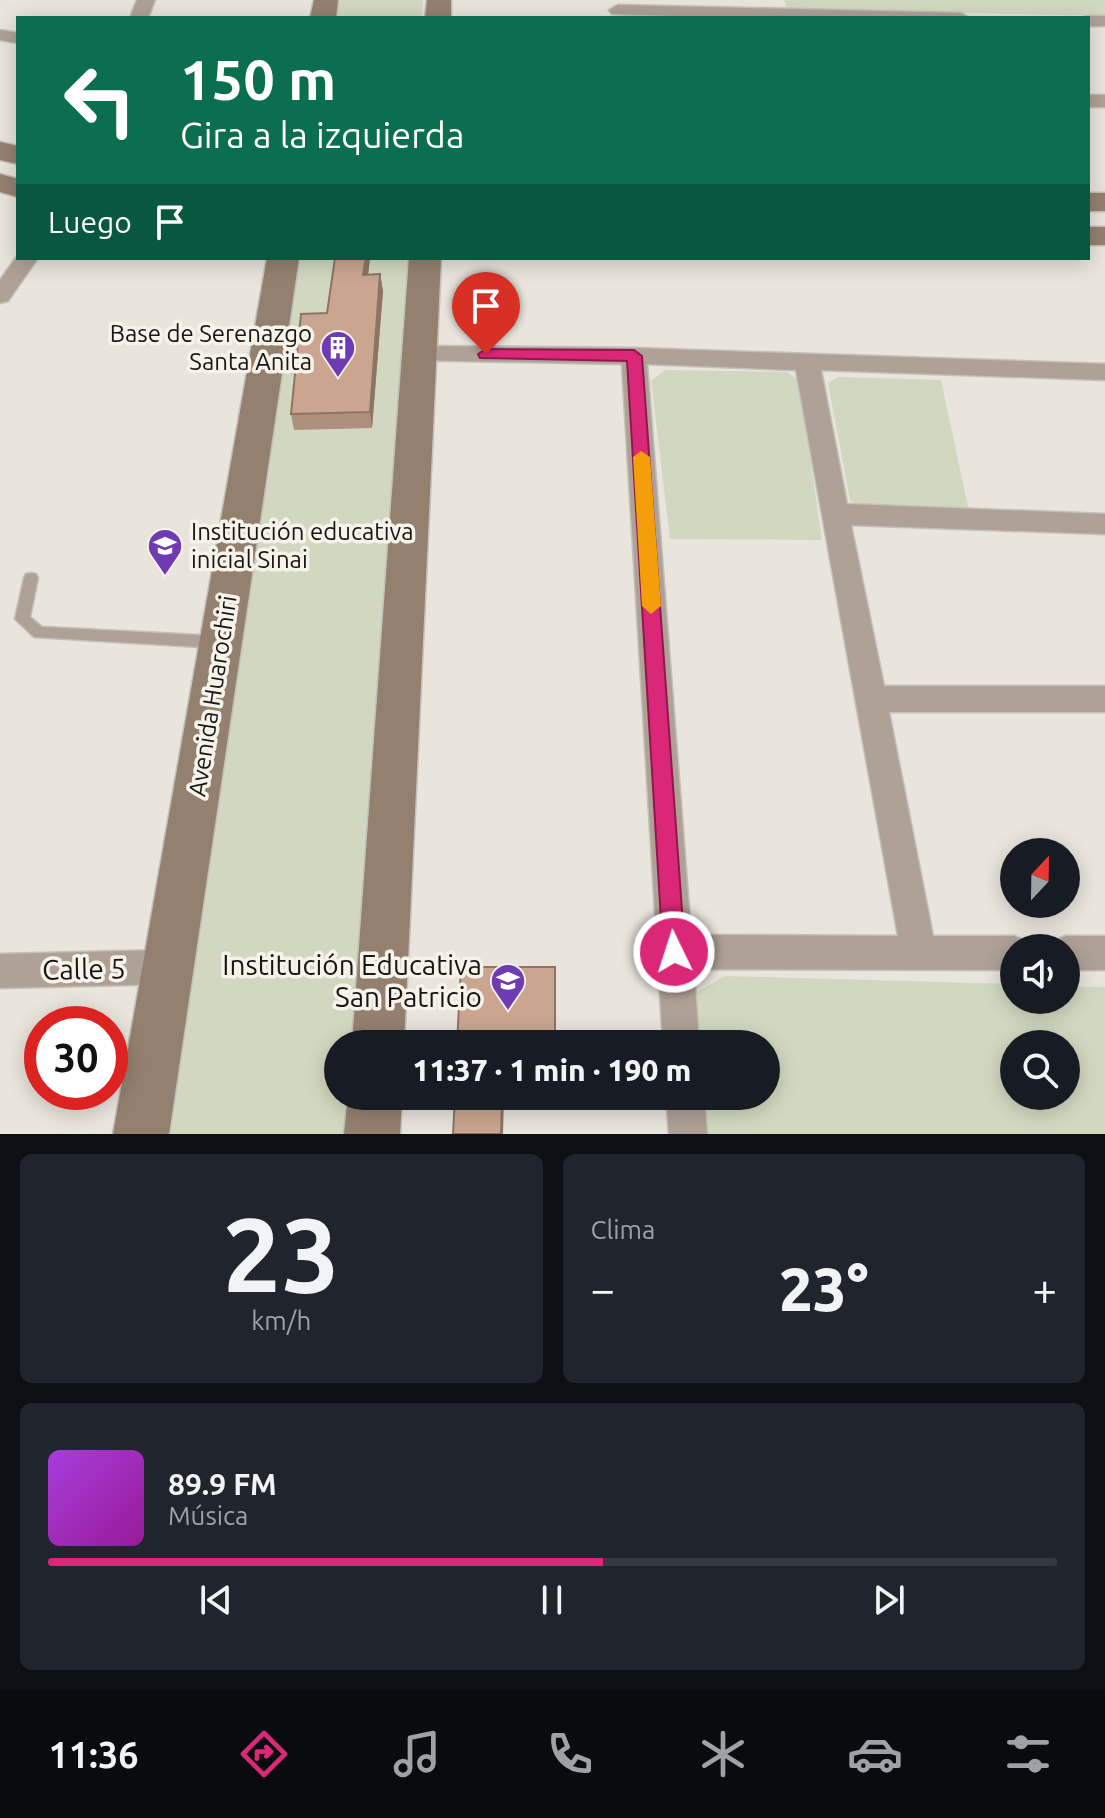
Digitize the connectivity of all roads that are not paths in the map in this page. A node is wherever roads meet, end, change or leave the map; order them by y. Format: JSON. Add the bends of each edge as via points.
{"nodes":[{"id":1,"x":773,"y":7,"type":"edge"},
{"id":2,"x":618,"y":9,"type":"edge"},
{"id":3,"x":898,"y":16,"type":"edge"},
{"id":4,"x":26,"y":260,"type":"edge"},
{"id":5,"x":283,"y":260,"type":"edge"},
{"id":6,"x":425,"y":260,"type":"edge"},
{"id":7,"x":0,"y":296,"type":"edge"},
{"id":8,"x":420,"y":354,"type":"junction"},
{"id":9,"x":634,"y":356,"type":"junction"},
{"id":10,"x":807,"y":362,"type":"junction"},
{"id":11,"x":1105,"y":372,"type":"edge"},
{"id":12,"x":836,"y":514,"type":"junction"},
{"id":13,"x":1105,"y":524,"type":"edge"},
{"id":14,"x":31,"y":578,"type":"dead end"},
{"id":15,"x":221,"y":642,"type":"junction"},
{"id":16,"x":871,"y":699,"type":"junction"},
{"id":17,"x":1105,"y":699,"type":"edge"},
{"id":18,"x":674,"y":952,"type":"junction"},
{"id":19,"x":919,"y":953,"type":"junction"},
{"id":20,"x":1000,"y":953,"type":"edge"},
{"id":21,"x":1080,"y":953,"type":"edge"},
{"id":22,"x":1105,"y":953,"type":"edge"},
{"id":23,"x":169,"y":967,"type":"junction"},
{"id":24,"x":0,"y":971,"type":"edge"},
{"id":25,"x":379,"y":1030,"type":"edge"},
{"id":26,"x":680,"y":1030,"type":"edge"},
{"id":27,"x":374,"y":1110,"type":"edge"},
{"id":28,"x":686,"y":1110,"type":"edge"},
{"id":29,"x":141,"y":1134,"type":"edge"},
{"id":30,"x":372,"y":1134,"type":"edge"},
{"id":31,"x":688,"y":1134,"type":"edge"}],
"edges":[{"from":1,"to":2,"type":"street"},
{"from":1,"to":3,"type":"street"},
{"from":4,"to":7,"type":"street"},
{"from":5,"to":15,"type":"main road","name":"Avenida Huarochiri"},
{"from":6,"to":8,"type":"main road"},
{"from":8,"to":9,"type":"street"},
{"from":8,"to":25,"type":"main road"},
{"from":9,"to":10,"type":"street"},
{"from":9,"to":18,"type":"street"},
{"from":10,"to":11,"type":"street"},
{"from":10,"to":12,"type":"street"},
{"from":12,"to":13,"type":"street"},
{"from":12,"to":16,"type":"street"},
{"from":14,"to":15,"type":"lane","via":[[22,619],[39,633]]},
{"from":15,"to":23,"type":"main road","name":"Avenida Huarochiri"},
{"from":16,"to":17,"type":"street"},
{"from":16,"to":19,"type":"street"},
{"from":18,"to":19,"type":"street"},
{"from":18,"to":26,"type":"street"},
{"from":19,"to":20,"type":"street"},
{"from":21,"to":22,"type":"street"},
{"from":23,"to":24,"type":"street","name":"Calle 5"},
{"from":23,"to":29,"type":"main road","name":"Avenida Huarochiri"},
{"from":27,"to":30,"type":"main road"},
{"from":28,"to":31,"type":"street"}]}
